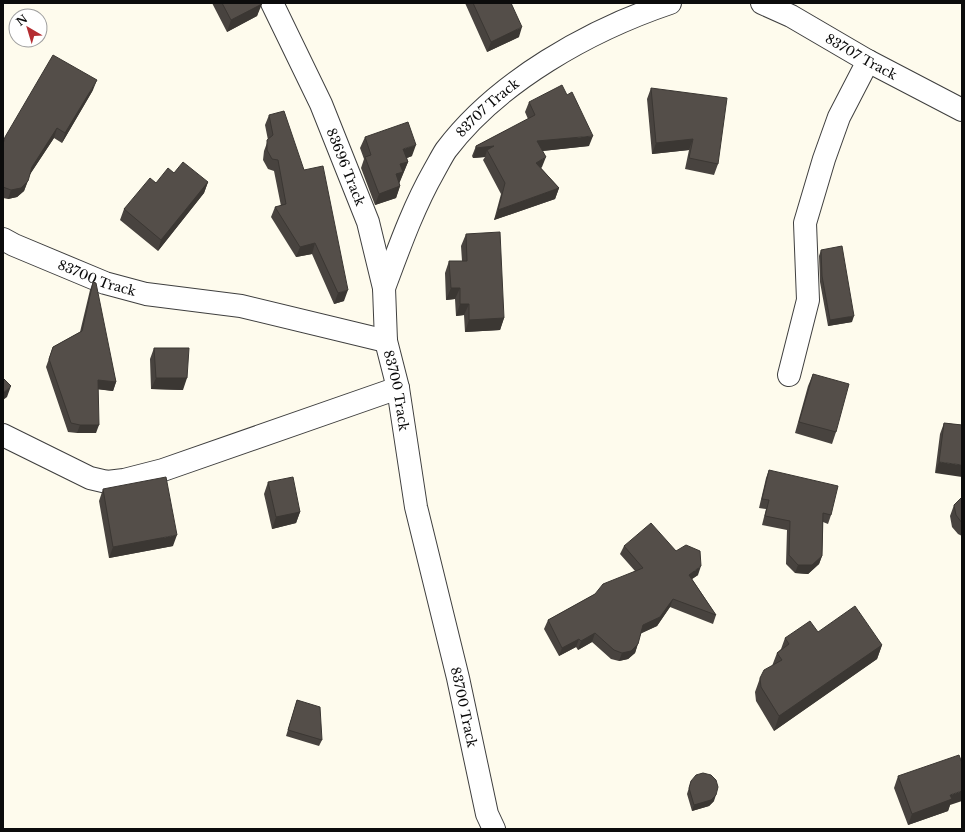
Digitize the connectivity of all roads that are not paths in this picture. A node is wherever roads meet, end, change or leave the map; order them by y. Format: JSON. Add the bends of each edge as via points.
{"nodes":[{"id":1,"x":272,"y":3,"type":"edge"},
{"id":2,"x":670,"y":3,"type":"edge"},
{"id":3,"x":762,"y":3,"type":"edge"},
{"id":4,"x":868,"y":61,"type":"junction"},
{"id":5,"x":962,"y":110,"type":"edge"},
{"id":6,"x":3,"y":239,"type":"edge"},
{"id":7,"x":384,"y":288,"type":"junction"},
{"id":8,"x":386,"y":341,"type":"junction"},
{"id":9,"x":789,"y":375,"type":"dead end"},
{"id":10,"x":398,"y":388,"type":"junction"},
{"id":11,"x":3,"y":435,"type":"edge"},
{"id":12,"x":494,"y":829,"type":"edge"}],
"edges":[{"from":1,"to":7,"type":"street","name":"83696 Track","via":[[321,104],[368,222]]},
{"from":2,"to":7,"type":"street","name":"83707 Track","via":[[640,13],[563,51],[504,91],[474,118],[446,150],[424,189]]},
{"from":3,"to":4,"type":"street","name":"83707 Track","via":[[791,16]]},
{"from":4,"to":5,"type":"street","name":"83707 Track"},
{"from":4,"to":9,"type":"street","via":[[839,116],[805,223],[808,300]]},
{"from":6,"to":8,"type":"street","name":"83700 Track","via":[[105,283],[146,294],[240,306]]},
{"from":7,"to":8,"type":"street","name":"83696 Track"},
{"from":8,"to":10,"type":"street","name":"83700 Track"},
{"from":10,"to":11,"type":"street","via":[[163,470],[112,482],[90,478]]},
{"from":10,"to":12,"type":"street","name":"83700 Track","via":[[416,507],[458,678],[487,814]]}]}
